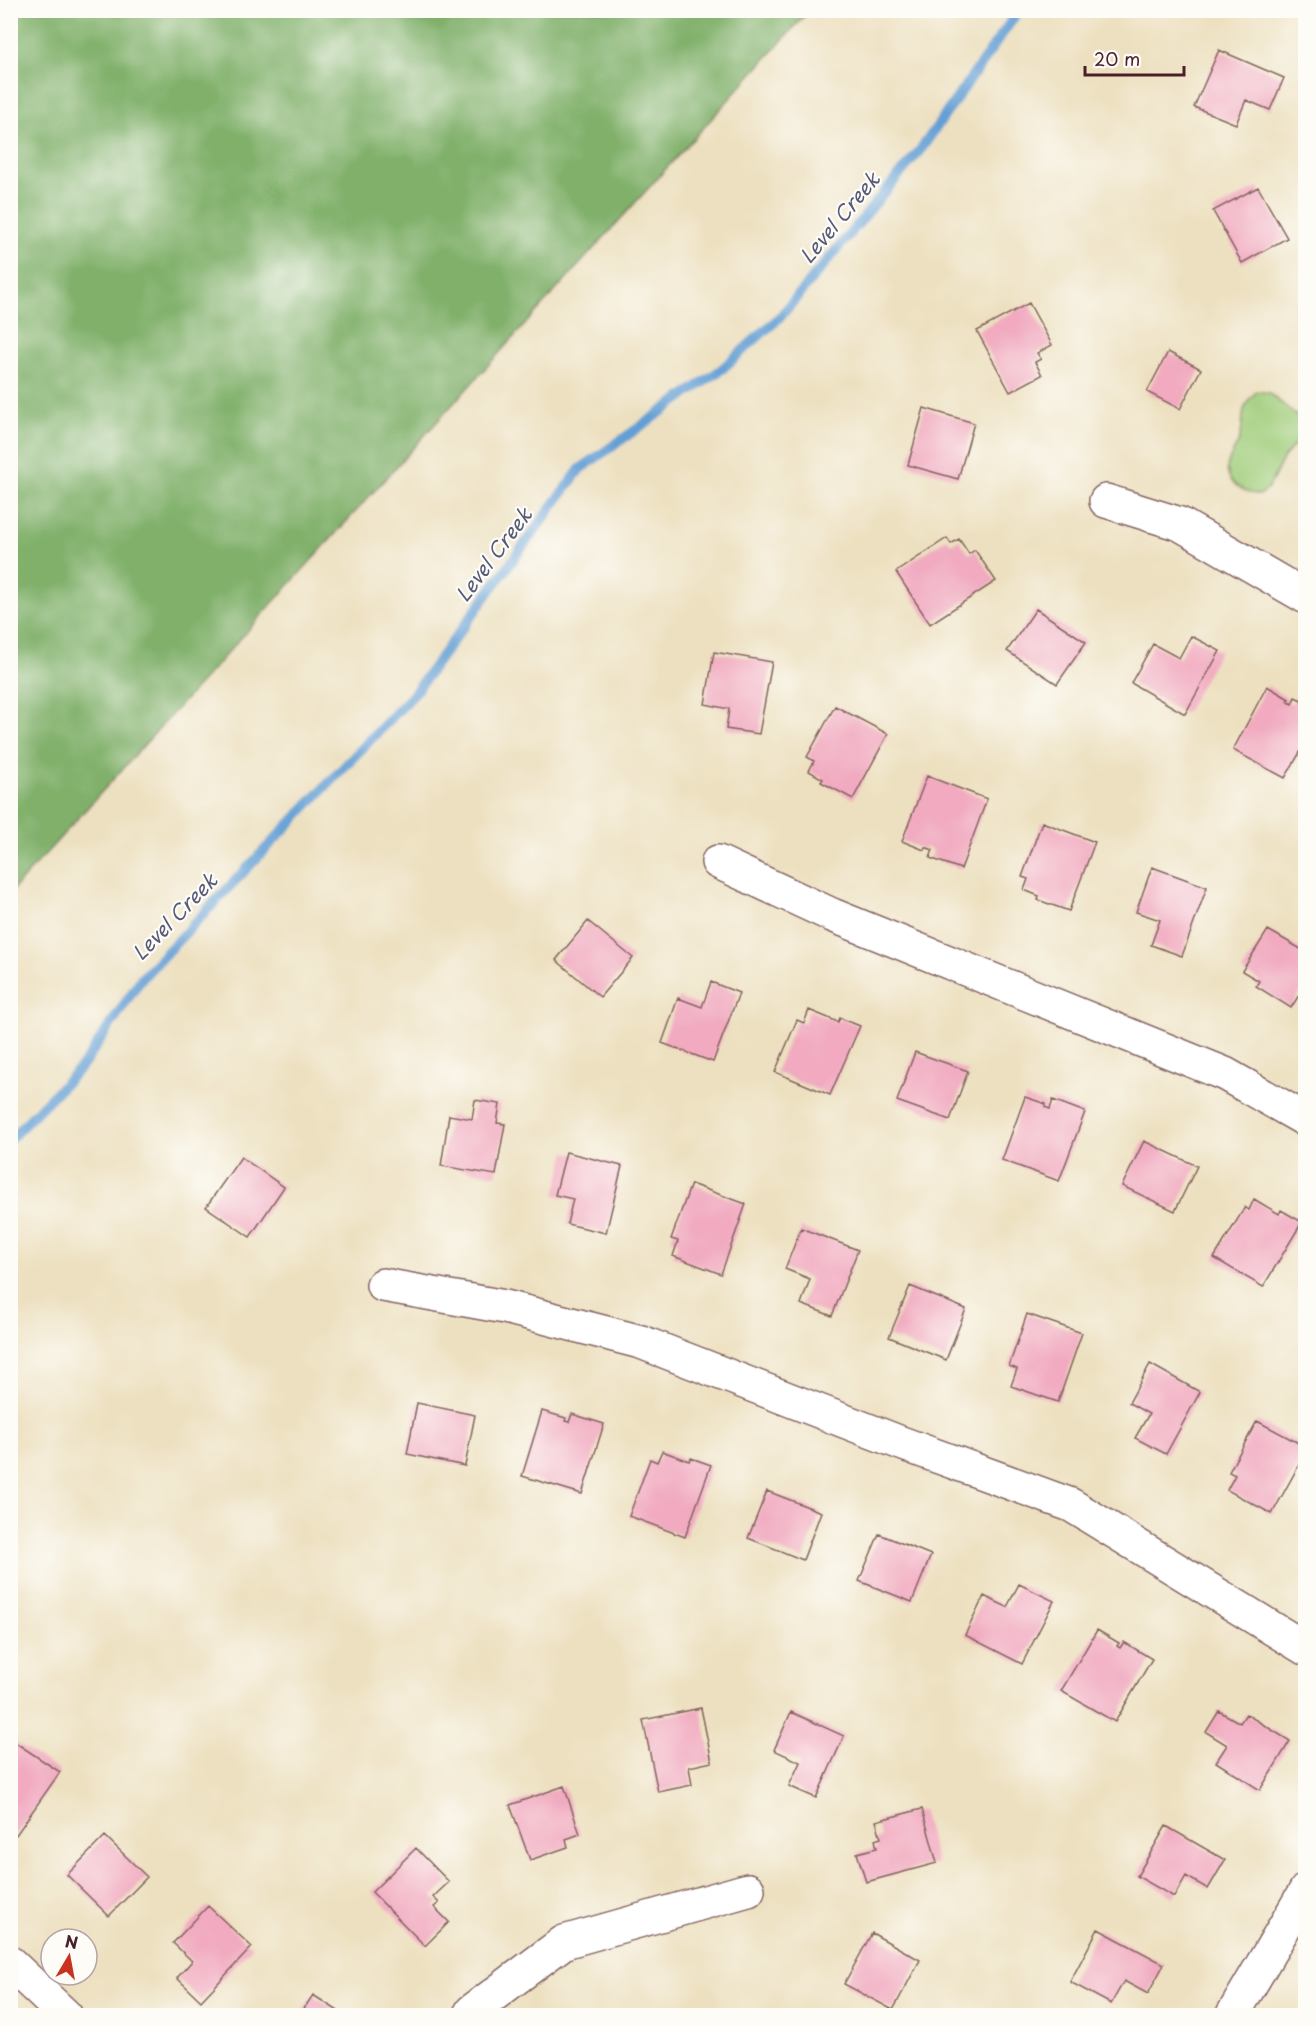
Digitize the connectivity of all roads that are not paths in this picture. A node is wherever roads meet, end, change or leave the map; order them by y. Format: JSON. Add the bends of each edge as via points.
{"nodes":[{"id":1,"x":1106,"y":501,"type":"dead end"},
{"id":2,"x":1305,"y":597,"type":"edge"},
{"id":3,"x":718,"y":862,"type":"dead end"},
{"id":4,"x":1305,"y":1120,"type":"edge"},
{"id":5,"x":383,"y":1285,"type":"dead end"},
{"id":6,"x":1305,"y":1649,"type":"edge"},
{"id":7,"x":748,"y":1890,"type":"dead end"},
{"id":8,"x":1305,"y":1890,"type":"edge"},
{"id":9,"x":10,"y":1963,"type":"edge"},
{"id":10,"x":66,"y":2016,"type":"edge"},
{"id":11,"x":469,"y":2016,"type":"edge"},
{"id":12,"x":1232,"y":2016,"type":"edge"}],
"edges":[{"from":1,"to":2,"type":"street","via":[[1180,524]]},
{"from":3,"to":4,"type":"street","via":[[832,915],[1225,1074]]},
{"from":5,"to":6,"type":"street","via":[[505,1307],[641,1342],[1071,1505]]},
{"from":7,"to":11,"type":"street","via":[[564,1942]]},
{"from":8,"to":12,"type":"street"},
{"from":9,"to":10,"type":"street"}]}
